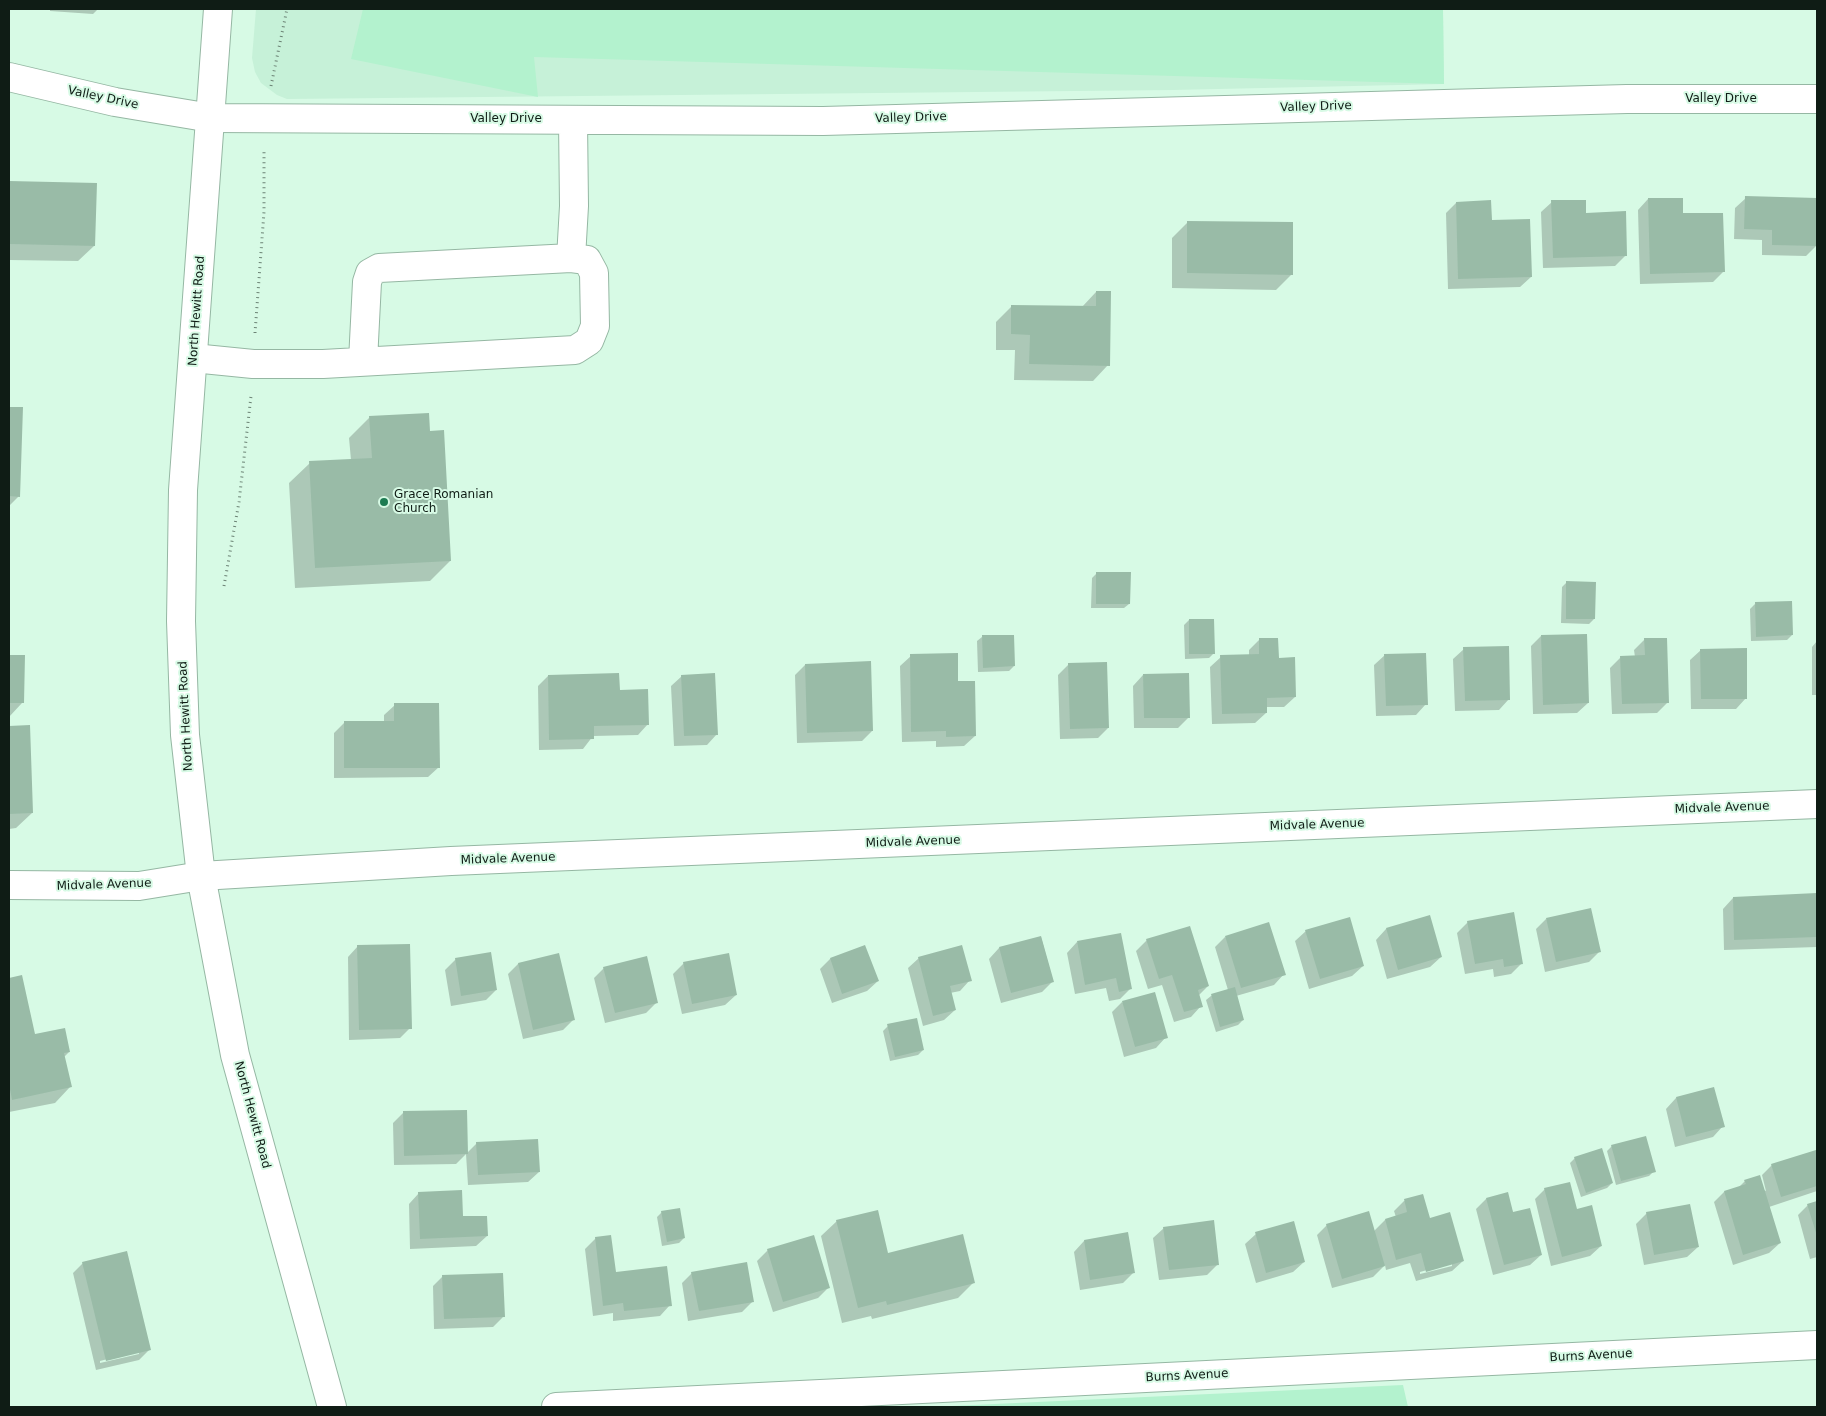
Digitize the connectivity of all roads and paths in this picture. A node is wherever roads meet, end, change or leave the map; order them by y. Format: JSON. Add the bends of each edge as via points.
{"nodes":[{"id":1,"x":218,"y":9,"type":"edge"},
{"id":2,"x":287,"y":9,"type":"edge"},
{"id":3,"x":9,"y":78,"type":"edge"},
{"id":4,"x":1817,"y":99,"type":"edge"},
{"id":5,"x":211,"y":118,"type":"junction"},
{"id":6,"x":267,"y":118,"type":"junction"},
{"id":7,"x":573,"y":120,"type":"junction"},
{"id":8,"x":571,"y":258,"type":"junction"},
{"id":9,"x":193,"y":358,"type":"junction"},
{"id":10,"x":363,"y":361,"type":"junction"},
{"id":11,"x":253,"y":364,"type":"junction"},
{"id":12,"x":224,"y":586,"type":"dead end"},
{"id":13,"x":1817,"y":804,"type":"edge"},
{"id":14,"x":201,"y":876,"type":"junction"},
{"id":15,"x":9,"y":885,"type":"edge"},
{"id":16,"x":1817,"y":1345,"type":"edge"},
{"id":17,"x":332,"y":1407,"type":"edge"},
{"id":18,"x":556,"y":1407,"type":"edge"}],
"edges":[{"from":1,"to":5,"type":"street","name":"North Hewitt Road"},
{"from":2,"to":6,"type":"path"},
{"from":3,"to":5,"type":"street","name":"Valley Drive","via":[[116,102]]},
{"from":4,"to":7,"type":"street","name":"Valley Drive","via":[[1627,99],[823,121]]},
{"from":5,"to":6,"type":"street","name":"Valley Drive"},
{"from":5,"to":9,"type":"street","name":"North Hewitt Road"},
{"from":6,"to":7,"type":"street","name":"Valley Drive"},
{"from":6,"to":11,"type":"path"},
{"from":7,"to":8,"type":"street"},
{"from":8,"to":10,"type":"street","via":[[378,268],[370,273],[367,282]]},
{"from":8,"to":10,"type":"street","via":[[587,260],[594,273],[595,326],[589,341],[575,350]]},
{"from":9,"to":11,"type":"street"},
{"from":9,"to":14,"type":"street","name":"North Hewitt Road","via":[[183,490],[181,621],[185,735]]},
{"from":10,"to":11,"type":"street"},
{"from":11,"to":12,"type":"path","via":[[242,483]]},
{"from":13,"to":14,"type":"street","name":"Midvale Avenue","via":[[461,861]]},
{"from":14,"to":15,"type":"street","name":"Midvale Avenue","via":[[139,886]]},
{"from":14,"to":17,"type":"street","name":"North Hewitt Road","via":[[235,1054]]},
{"from":16,"to":18,"type":"street","name":"Burns Avenue"}]}
